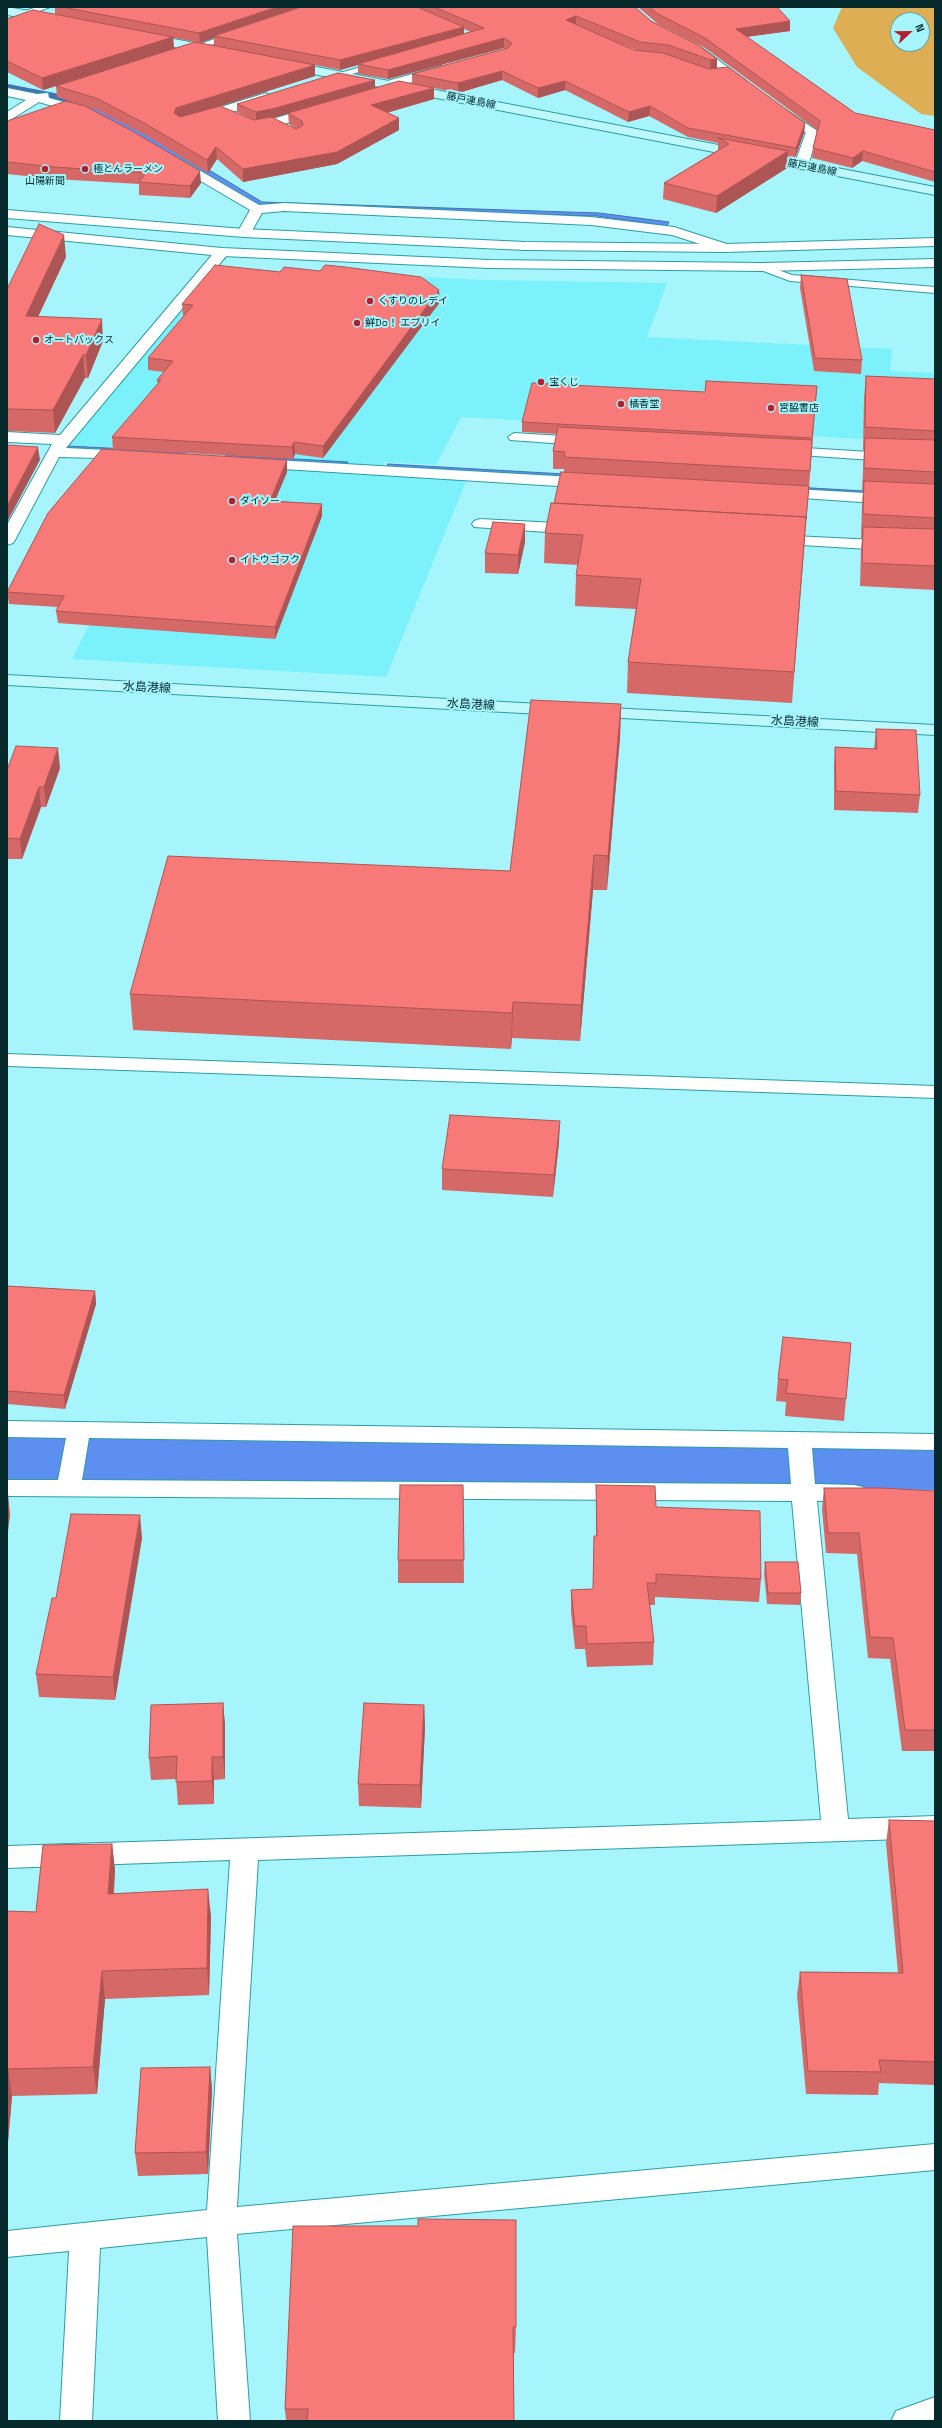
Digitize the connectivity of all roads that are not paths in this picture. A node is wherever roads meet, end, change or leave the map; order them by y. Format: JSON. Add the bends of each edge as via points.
{"nodes":[{"id":1,"x":45,"y":7,"type":"edge"},
{"id":2,"x":7,"y":11,"type":"edge"},
{"id":3,"x":24,"y":14,"type":"junction"},
{"id":4,"x":62,"y":21,"type":"edge"},
{"id":5,"x":243,"y":32,"type":"edge"},
{"id":6,"x":130,"y":34,"type":"edge"},
{"id":7,"x":688,"y":44,"type":"edge"},
{"id":8,"x":197,"y":47,"type":"junction"},
{"id":9,"x":229,"y":53,"type":"edge"},
{"id":10,"x":168,"y":56,"type":"edge"},
{"id":11,"x":390,"y":61,"type":"edge"},
{"id":12,"x":276,"y":63,"type":"edge"},
{"id":13,"x":453,"y":67,"type":"edge"},
{"id":14,"x":728,"y":72,"type":"junction"},
{"id":15,"x":716,"y":74,"type":"edge"},
{"id":16,"x":338,"y":75,"type":"junction"},
{"id":17,"x":7,"y":82,"type":"edge"},
{"id":18,"x":316,"y":82,"type":"edge"},
{"id":19,"x":393,"y":86,"type":"junction"},
{"id":20,"x":752,"y":89,"type":"edge"},
{"id":21,"x":7,"y":92,"type":"edge"},
{"id":22,"x":279,"y":93,"type":"edge"},
{"id":23,"x":369,"y":96,"type":"edge"},
{"id":24,"x":38,"y":98,"type":"junction"},
{"id":25,"x":332,"y":106,"type":"edge"},
{"id":26,"x":776,"y":106,"type":"edge"},
{"id":27,"x":220,"y":111,"type":"junction"},
{"id":28,"x":98,"y":117,"type":"edge"},
{"id":29,"x":7,"y":118,"type":"edge"},
{"id":30,"x":241,"y":120,"type":"edge"},
{"id":31,"x":188,"y":122,"type":"edge"},
{"id":32,"x":812,"y":132,"type":"joint"},
{"id":33,"x":290,"y":133,"type":"edge"},
{"id":34,"x":166,"y":154,"type":"edge"},
{"id":35,"x":801,"y":166,"type":"junction"},
{"id":36,"x":935,"y":191,"type":"edge"},
{"id":37,"x":258,"y":209,"type":"junction"},
{"id":38,"x":7,"y":214,"type":"edge"},
{"id":39,"x":7,"y":231,"type":"edge"},
{"id":40,"x":244,"y":233,"type":"junction"},
{"id":41,"x":7,"y":240,"type":"edge"},
{"id":42,"x":91,"y":240,"type":"junction"},
{"id":43,"x":935,"y":242,"type":"edge"},
{"id":44,"x":725,"y":248,"type":"junction"},
{"id":45,"x":222,"y":252,"type":"junction"},
{"id":46,"x":935,"y":263,"type":"edge"},
{"id":47,"x":762,"y":267,"type":"junction"},
{"id":48,"x":935,"y":290,"type":"edge"},
{"id":49,"x":7,"y":436,"type":"edge"},
{"id":50,"x":514,"y":437,"type":"dead end"},
{"id":51,"x":65,"y":440,"type":"junction"},
{"id":52,"x":594,"y":441,"type":"edge"},
{"id":53,"x":776,"y":451,"type":"edge"},
{"id":54,"x":48,"y":454,"type":"junction"},
{"id":55,"x":146,"y":457,"type":"edge"},
{"id":56,"x":903,"y":457,"type":"edge"},
{"id":57,"x":238,"y":463,"type":"edge"},
{"id":58,"x":609,"y":484,"type":"edge"},
{"id":59,"x":760,"y":492,"type":"edge"},
{"id":60,"x":935,"y":502,"type":"edge"},
{"id":61,"x":480,"y":524,"type":"dead end"},
{"id":62,"x":592,"y":530,"type":"edge"},
{"id":63,"x":759,"y":539,"type":"edge"},
{"id":64,"x":7,"y":540,"type":"edge"},
{"id":65,"x":935,"y":548,"type":"edge"},
{"id":66,"x":7,"y":680,"type":"edge"},
{"id":67,"x":935,"y":730,"type":"edge"},
{"id":68,"x":7,"y":1060,"type":"edge"},
{"id":69,"x":935,"y":1092,"type":"edge"},
{"id":70,"x":7,"y":1429,"type":"edge"},
{"id":71,"x":78,"y":1441,"type":"junction"},
{"id":72,"x":935,"y":1442,"type":"edge"},
{"id":73,"x":799,"y":1445,"type":"junction"},
{"id":74,"x":69,"y":1485,"type":"junction"},
{"id":75,"x":7,"y":1488,"type":"edge"},
{"id":76,"x":802,"y":1490,"type":"junction"},
{"id":77,"x":873,"y":1493,"type":"edge"},
{"id":78,"x":935,"y":1827,"type":"edge"},
{"id":79,"x":835,"y":1830,"type":"junction"},
{"id":80,"x":245,"y":1848,"type":"junction"},
{"id":81,"x":7,"y":1856,"type":"edge"},
{"id":82,"x":935,"y":2157,"type":"edge"},
{"id":83,"x":222,"y":2222,"type":"junction"},
{"id":84,"x":85,"y":2236,"type":"junction"},
{"id":85,"x":7,"y":2244,"type":"edge"},
{"id":86,"x":935,"y":2412,"type":"edge"},
{"id":87,"x":76,"y":2421,"type":"edge"},
{"id":88,"x":234,"y":2421,"type":"edge"},
{"id":89,"x":906,"y":2421,"type":"edge"}],
"edges":[{"from":1,"to":3,"type":"lane"},
{"from":2,"to":3,"type":"main road"},
{"from":3,"to":4,"type":"main road"},
{"from":5,"to":8,"type":"lane"},
{"from":6,"to":8,"type":"main road"},
{"from":7,"to":14,"type":"lane"},
{"from":8,"to":9,"type":"main road"},
{"from":8,"to":10,"type":"street"},
{"from":11,"to":16,"type":"lane"},
{"from":12,"to":16,"type":"main road","name":"藤戸連島線"},
{"from":13,"to":19,"type":"street"},
{"from":14,"to":15,"type":"lane"},
{"from":14,"to":20,"type":"lane"},
{"from":16,"to":18,"type":"street"},
{"from":16,"to":19,"type":"main road","name":"藤戸連島線"},
{"from":17,"to":24,"type":"street","via":[[56,92]]},
{"from":19,"to":23,"type":"street"},
{"from":19,"to":35,"type":"main road","name":"藤戸連島線"},
{"from":21,"to":24,"type":"street"},
{"from":22,"to":27,"type":"street"},
{"from":24,"to":28,"type":"street"},
{"from":24,"to":29,"type":"street"},
{"from":25,"to":33,"type":"street","via":[[268,124]]},
{"from":26,"to":32,"type":"lane"},
{"from":27,"to":30,"type":"street"},
{"from":27,"to":31,"type":"street"},
{"from":32,"to":35,"type":"street"},
{"from":34,"to":37,"type":"street"},
{"from":35,"to":36,"type":"main road","name":"藤戸連島線"},
{"from":37,"to":40,"type":"street","via":[[254,220]]},
{"from":37,"to":44,"type":"street","via":[[284,207],[591,221],[674,232]]},
{"from":38,"to":40,"type":"street"},
{"from":39,"to":42,"type":"street"},
{"from":40,"to":44,"type":"street","via":[[524,246]]},
{"from":41,"to":42,"type":"street","via":[[43,243]]},
{"from":42,"to":45,"type":"street"},
{"from":43,"to":44,"type":"street"},
{"from":45,"to":47,"type":"street","via":[[489,264]]},
{"from":45,"to":51,"type":"street"},
{"from":46,"to":47,"type":"street"},
{"from":47,"to":48,"type":"lane","via":[[790,278]]},
{"from":49,"to":51,"type":"street"},
{"from":50,"to":52,"type":"lane"},
{"from":51,"to":54,"type":"street"},
{"from":53,"to":56,"type":"lane"},
{"from":54,"to":55,"type":"street"},
{"from":54,"to":64,"type":"street"},
{"from":57,"to":58,"type":"street"},
{"from":59,"to":60,"type":"street"},
{"from":61,"to":62,"type":"street"},
{"from":63,"to":65,"type":"street"},
{"from":66,"to":67,"type":"main road","name":"水島港線"},
{"from":68,"to":69,"type":"street"},
{"from":70,"to":71,"type":"street"},
{"from":71,"to":73,"type":"street"},
{"from":71,"to":74,"type":"street"},
{"from":72,"to":73,"type":"street"},
{"from":73,"to":76,"type":"street"},
{"from":74,"to":75,"type":"street"},
{"from":74,"to":76,"type":"street"},
{"from":76,"to":77,"type":"street"},
{"from":76,"to":79,"type":"street"},
{"from":78,"to":79,"type":"street"},
{"from":79,"to":80,"type":"street"},
{"from":80,"to":81,"type":"street"},
{"from":80,"to":83,"type":"street"},
{"from":82,"to":83,"type":"street"},
{"from":83,"to":84,"type":"street"},
{"from":83,"to":88,"type":"street"},
{"from":84,"to":85,"type":"street"},
{"from":84,"to":87,"type":"street"},
{"from":86,"to":89,"type":"street"}]}
